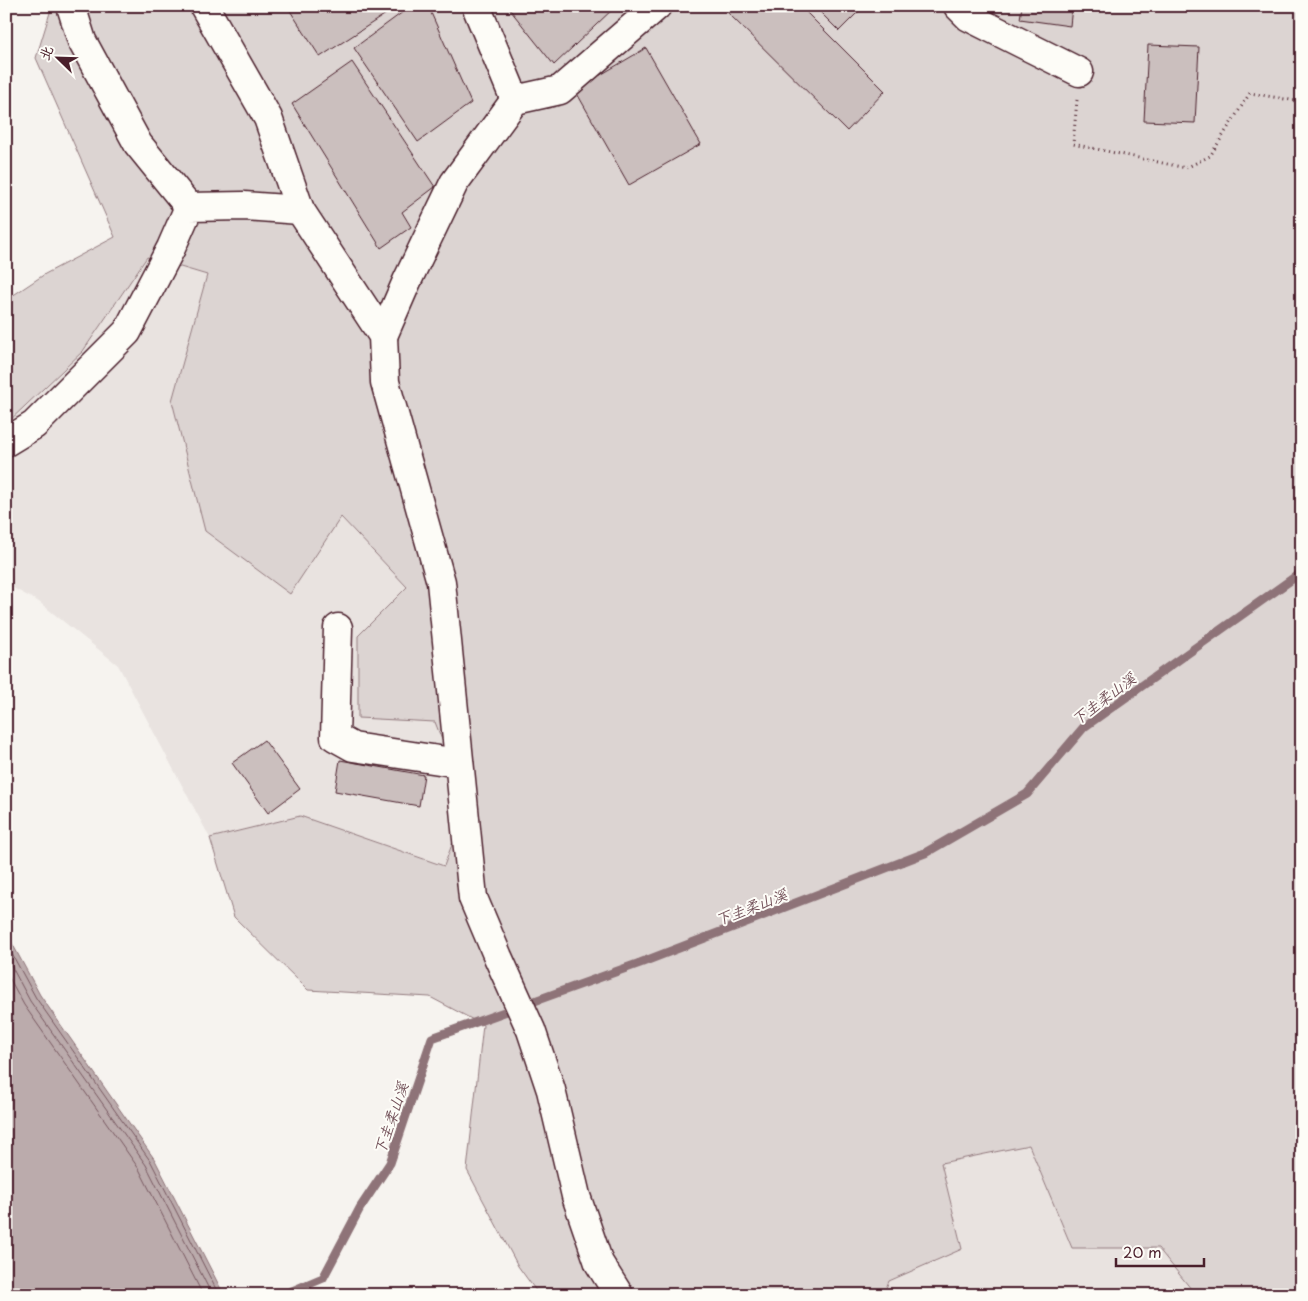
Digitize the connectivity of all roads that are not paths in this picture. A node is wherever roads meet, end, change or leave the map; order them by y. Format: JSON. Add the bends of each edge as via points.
{"nodes":[{"id":1,"x":71,"y":6,"type":"edge"},
{"id":2,"x":204,"y":6,"type":"edge"},
{"id":3,"x":476,"y":6,"type":"edge"},
{"id":4,"x":656,"y":6,"type":"edge"},
{"id":5,"x":958,"y":6,"type":"edge"},
{"id":6,"x":1079,"y":72,"type":"road end"},
{"id":7,"x":515,"y":100,"type":"junction"},
{"id":8,"x":189,"y":207,"type":"junction"},
{"id":9,"x":300,"y":210,"type":"junction"},
{"id":10,"x":383,"y":336,"type":"junction"},
{"id":11,"x":6,"y":442,"type":"edge"},
{"id":12,"x":338,"y":628,"type":"dead end"},
{"id":13,"x":459,"y":763,"type":"junction"},
{"id":14,"x":619,"y":1295,"type":"edge"}],
"edges":[{"from":1,"to":8,"type":"street","via":[[82,41],[138,144]]},
{"from":2,"to":9,"type":"street","via":[[268,118]]},
{"from":3,"to":7,"type":"street"},
{"from":4,"to":7,"type":"street","via":[[560,90]]},
{"from":5,"to":6,"type":"street","via":[[969,17]]},
{"from":7,"to":10,"type":"street","via":[[454,183]]},
{"from":8,"to":9,"type":"street"},
{"from":8,"to":11,"type":"street","via":[[127,332],[34,425]]},
{"from":9,"to":10,"type":"street"},
{"from":10,"to":13,"type":"street","via":[[386,382],[441,582]]},
{"from":12,"to":13,"type":"street","via":[[336,737],[353,747]]},
{"from":13,"to":14,"type":"street","via":[[473,898],[532,1030],[551,1090],[576,1196],[599,1263]]}]}
